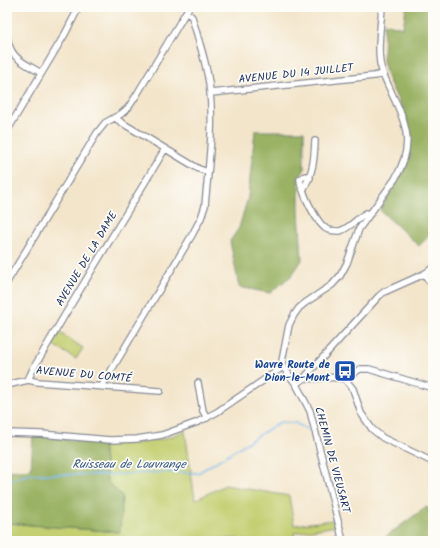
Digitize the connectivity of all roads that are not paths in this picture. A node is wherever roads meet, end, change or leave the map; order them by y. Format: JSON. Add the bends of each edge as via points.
{"nodes":[{"id":1,"x":79,"y":7,"type":"edge"},
{"id":2,"x":382,"y":7,"type":"edge"},
{"id":3,"x":188,"y":9,"type":"edge"},
{"id":4,"x":7,"y":36,"type":"edge"},
{"id":5,"x":41,"y":73,"type":"junction"},
{"id":6,"x":383,"y":74,"type":"junction"},
{"id":7,"x":211,"y":93,"type":"junction"},
{"id":8,"x":115,"y":118,"type":"junction"},
{"id":9,"x":7,"y":131,"type":"edge"},
{"id":10,"x":315,"y":142,"type":"dead end"},
{"id":11,"x":165,"y":149,"type":"junction"},
{"id":12,"x":208,"y":172,"type":"junction"},
{"id":13,"x":370,"y":214,"type":"junction"},
{"id":14,"x":433,"y":268,"type":"edge"},
{"id":15,"x":424,"y":274,"type":"junction"},
{"id":16,"x":7,"y":282,"type":"edge"},
{"id":17,"x":433,"y":282,"type":"edge"},
{"id":18,"x":283,"y":367,"type":"junction"},
{"id":19,"x":304,"y":378,"type":"junction"},
{"id":20,"x":345,"y":379,"type":"junction"},
{"id":21,"x":28,"y":380,"type":"junction"},
{"id":22,"x":198,"y":383,"type":"dead end"},
{"id":23,"x":296,"y":384,"type":"junction"},
{"id":24,"x":7,"y":385,"type":"edge"},
{"id":25,"x":102,"y":386,"type":"junction"},
{"id":26,"x":433,"y":388,"type":"edge"},
{"id":27,"x":160,"y":391,"type":"dead end"},
{"id":28,"x":207,"y":418,"type":"junction"},
{"id":29,"x":7,"y":433,"type":"edge"},
{"id":30,"x":433,"y":462,"type":"edge"},
{"id":31,"x":343,"y":541,"type":"edge"}],
"edges":[{"from":1,"to":5,"type":"street"},
{"from":2,"to":6,"type":"street","via":[[380,59]]},
{"from":3,"to":7,"type":"street"},
{"from":3,"to":8,"type":"street","via":[[128,108]]},
{"from":4,"to":5,"type":"street","via":[[14,55]]},
{"from":5,"to":9,"type":"street"},
{"from":6,"to":7,"type":"street","name":"AVENUE DU 14 JUILLET"},
{"from":6,"to":13,"type":"street","via":[[404,120],[406,148],[400,171]]},
{"from":7,"to":12,"type":"street","via":[[212,121]]},
{"from":8,"to":11,"type":"street"},
{"from":8,"to":16,"type":"street","via":[[105,123],[97,133]]},
{"from":10,"to":13,"type":"street","via":[[310,178],[305,176],[300,179],[314,212],[326,229],[340,231],[363,214]]},
{"from":11,"to":12,"type":"street"},
{"from":11,"to":21,"type":"street","name":"AVENUE DE LA DAME","via":[[66,312]]},
{"from":12,"to":25,"type":"street","via":[[201,218]]},
{"from":13,"to":18,"type":"street","via":[[359,229],[340,276],[332,285],[299,308],[294,315],[287,334]]},
{"from":14,"to":15,"type":"street"},
{"from":15,"to":17,"type":"street"},
{"from":15,"to":19,"type":"street","via":[[384,292],[374,300]]},
{"from":18,"to":23,"type":"street","name":"CHEMIN DE VIEUSART"},
{"from":18,"to":28,"type":"street"},
{"from":19,"to":20,"type":"street"},
{"from":19,"to":23,"type":"street"},
{"from":20,"to":26,"type":"street","via":[[360,369],[369,369]]},
{"from":20,"to":30,"type":"street","via":[[353,389],[361,413],[372,429],[383,438]]},
{"from":21,"to":24,"type":"street","name":"AVENUE DU COMTÉ"},
{"from":21,"to":25,"type":"street","name":"AVENUE DU COMTÉ"},
{"from":22,"to":28,"type":"street","via":[[203,411]]},
{"from":23,"to":31,"type":"street","name":"CHEMIN DE VIEUSART","via":[[312,420]]},
{"from":25,"to":27,"type":"street","name":"AVENUE DU COMTÉ"},
{"from":28,"to":29,"type":"street","via":[[162,435],[137,439],[110,440]]}]}
